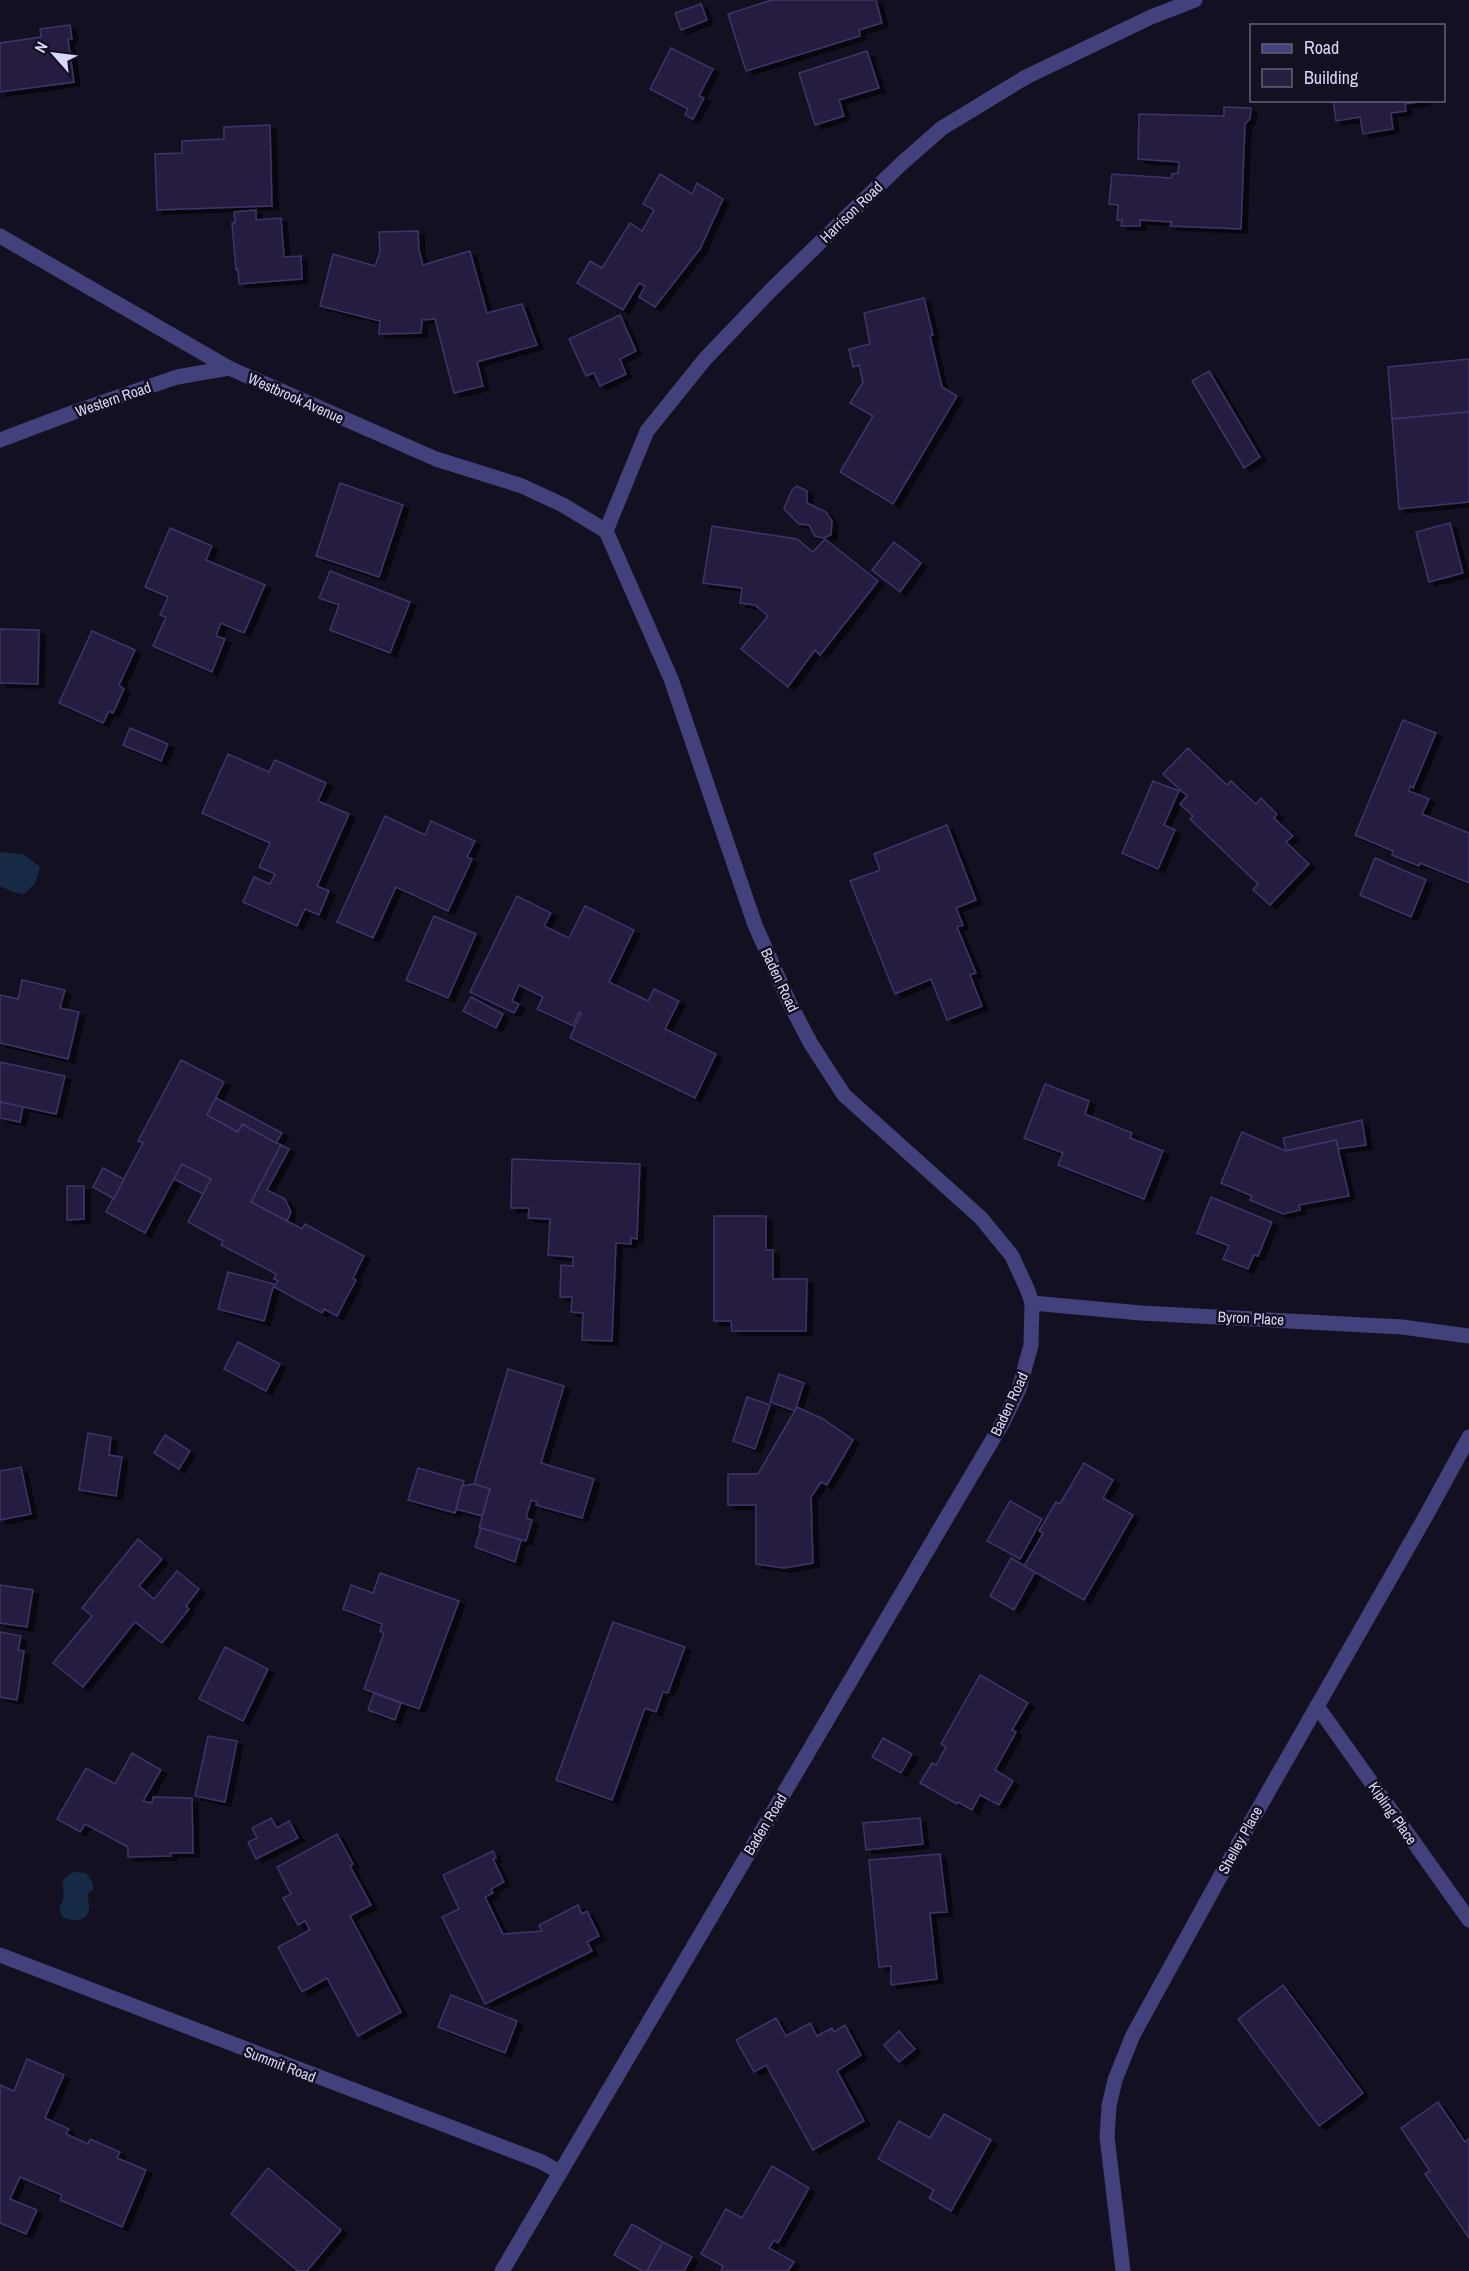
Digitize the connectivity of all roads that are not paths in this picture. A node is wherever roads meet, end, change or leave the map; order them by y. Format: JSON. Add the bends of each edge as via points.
{"nodes":[{"id":1,"x":1195,"y":0,"type":"edge"},
{"id":2,"x":0,"y":236,"type":"edge"},
{"id":3,"x":229,"y":368,"type":"junction"},
{"id":4,"x":0,"y":440,"type":"edge"},
{"id":5,"x":606,"y":531,"type":"junction"},
{"id":6,"x":1032,"y":1304,"type":"junction"},
{"id":7,"x":1469,"y":1335,"type":"edge"},
{"id":8,"x":1469,"y":1437,"type":"edge"},
{"id":9,"x":1317,"y":1706,"type":"junction"},
{"id":10,"x":1469,"y":1920,"type":"edge"},
{"id":11,"x":0,"y":1955,"type":"edge"},
{"id":12,"x":559,"y":2172,"type":"junction"},
{"id":13,"x":502,"y":2271,"type":"edge"},
{"id":14,"x":1123,"y":2271,"type":"edge"}],
"edges":[{"from":1,"to":5,"type":"street","name":"Harrison Road","via":[[1026,77],[942,128],[901,164],[713,350],[647,431]]},
{"from":2,"to":3,"type":"street","name":"Westbrook Avenue"},
{"from":3,"to":4,"type":"street","name":"Western Road","via":[[177,377]]},
{"from":3,"to":5,"type":"street","name":"Westbrook Avenue","via":[[436,459],[522,486]]},
{"from":5,"to":6,"type":"street","name":"Baden Road","via":[[671,680],[755,925],[811,1044],[844,1095],[981,1218],[1012,1256]]},
{"from":6,"to":7,"type":"street","name":"Byron Place","via":[[1402,1327]]},
{"from":6,"to":12,"type":"street","name":"Baden Road","via":[[1026,1366],[1003,1422]]},
{"from":8,"to":9,"type":"street","name":"Shelley Place"},
{"from":9,"to":10,"type":"street","name":"Kipling Place"},
{"from":9,"to":14,"type":"street","name":"Shelley Place","via":[[1133,2035],[1115,2080],[1107,2137]]},
{"from":11,"to":12,"type":"street","name":"Summit Road","via":[[542,2162]]},
{"from":12,"to":13,"type":"street","name":"Baden Road"}]}
